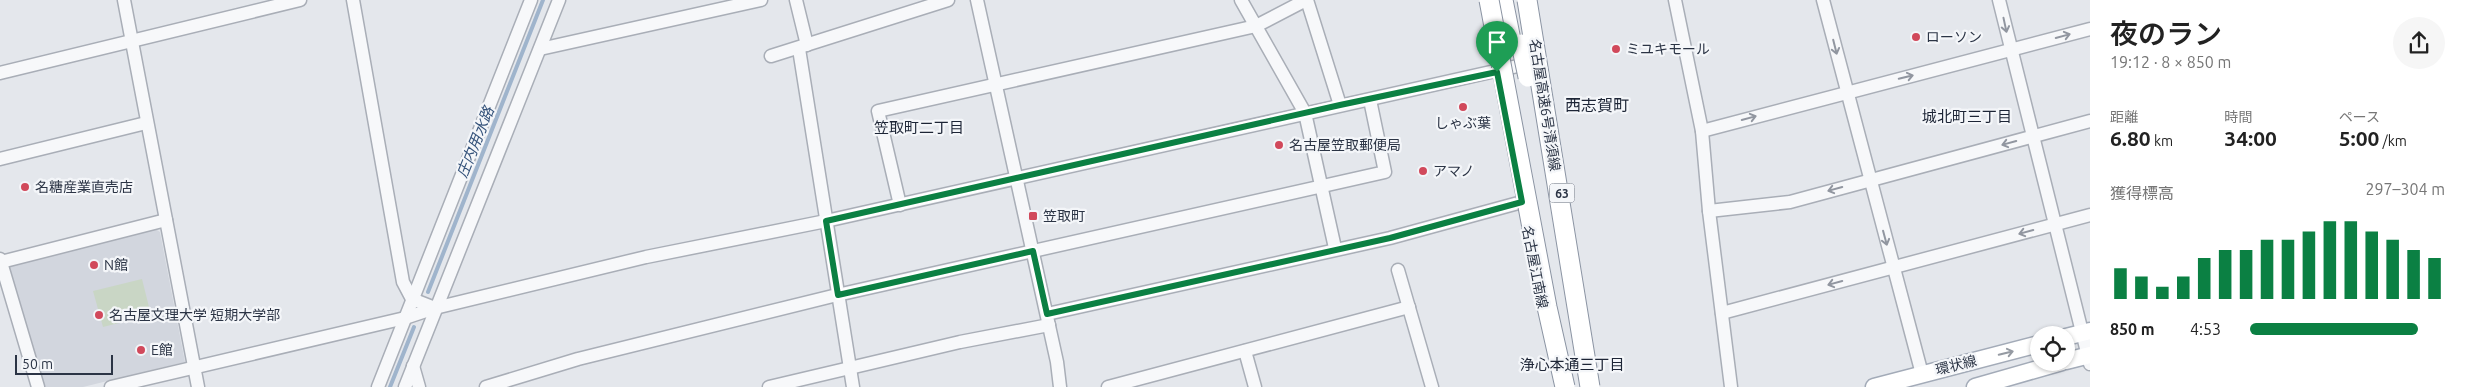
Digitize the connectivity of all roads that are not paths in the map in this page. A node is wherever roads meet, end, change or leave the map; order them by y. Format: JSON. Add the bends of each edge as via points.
{"nodes":[{"id":1,"x":124,"y":0,"type":"edge"},
{"id":2,"x":300,"y":0,"type":"edge"},
{"id":3,"x":353,"y":0,"type":"edge"},
{"id":4,"x":531,"y":0,"type":"edge"},
{"id":5,"x":559,"y":0,"type":"edge"},
{"id":6,"x":761,"y":0,"type":"edge"},
{"id":7,"x":796,"y":0,"type":"edge"},
{"id":8,"x":948,"y":0,"type":"edge"},
{"id":9,"x":977,"y":0,"type":"edge"},
{"id":10,"x":1241,"y":0,"type":"edge"},
{"id":11,"x":1306,"y":0,"type":"edge"},
{"id":12,"x":1484,"y":0,"type":"edge"},
{"id":13,"x":1489,"y":0,"type":"edge"},
{"id":14,"x":1503,"y":0,"type":"edge"},
{"id":15,"x":1513,"y":0,"type":"edge"},
{"id":16,"x":1526,"y":0,"type":"edge"},
{"id":17,"x":1675,"y":0,"type":"edge"},
{"id":18,"x":1823,"y":0,"type":"edge"},
{"id":19,"x":1999,"y":0,"type":"edge"},
{"id":20,"x":706,"y":6,"type":"edge"},
{"id":21,"x":1256,"y":26,"type":"junction"},
{"id":22,"x":2090,"y":29,"type":"edge"},
{"id":23,"x":132,"y":41,"type":"junction"},
{"id":24,"x":803,"y":47,"type":"junction"},
{"id":25,"x":540,"y":50,"type":"junction"},
{"id":26,"x":2010,"y":50,"type":"junction"},
{"id":27,"x":771,"y":56,"type":"dead end"},
{"id":28,"x":1536,"y":62,"type":"junction"},
{"id":29,"x":1497,"y":72,"type":"junction"},
{"id":30,"x":0,"y":73,"type":"edge"},
{"id":31,"x":996,"y":86,"type":"junction"},
{"id":32,"x":1846,"y":92,"type":"junction"},
{"id":33,"x":1370,"y":100,"type":"junction"},
{"id":34,"x":1340,"y":105,"type":"junction"},
{"id":35,"x":1305,"y":113,"type":"junction"},
{"id":36,"x":2090,"y":121,"type":"edge"},
{"id":37,"x":146,"y":123,"type":"junction"},
{"id":38,"x":1702,"y":131,"type":"junction"},
{"id":39,"x":2032,"y":136,"type":"junction"},
{"id":40,"x":0,"y":160,"type":"edge"},
{"id":41,"x":1017,"y":179,"type":"junction"},
{"id":42,"x":1870,"y":180,"type":"junction"},
{"id":43,"x":1322,"y":186,"type":"junction"},
{"id":44,"x":1522,"y":202,"type":"junction"},
{"id":45,"x":900,"y":205,"type":"junction"},
{"id":46,"x":1709,"y":211,"type":"junction"},
{"id":47,"x":2090,"y":214,"type":"edge"},
{"id":48,"x":166,"y":220,"type":"junction"},
{"id":49,"x":826,"y":221,"type":"junction"},
{"id":50,"x":2055,"y":224,"type":"junction"},
{"id":51,"x":1335,"y":248,"type":"junction"},
{"id":52,"x":1033,"y":251,"type":"junction"},
{"id":53,"x":0,"y":260,"type":"edge"},
{"id":54,"x":1893,"y":267,"type":"junction"},
{"id":55,"x":1398,"y":270,"type":"dead end"},
{"id":56,"x":838,"y":295,"type":"junction"},
{"id":57,"x":412,"y":299,"type":"junction"},
{"id":58,"x":1409,"y":307,"type":"junction"},
{"id":59,"x":435,"y":308,"type":"junction"},
{"id":60,"x":1722,"y":313,"type":"junction"},
{"id":61,"x":405,"y":318,"type":"junction"},
{"id":62,"x":1048,"y":319,"type":"junction"},
{"id":63,"x":2079,"y":334,"type":"edge"},
{"id":64,"x":2030,"y":346,"type":"edge"},
{"id":65,"x":1245,"y":351,"type":"junction"},
{"id":66,"x":2089,"y":358,"type":"edge"},
{"id":67,"x":2075,"y":360,"type":"edge"},
{"id":68,"x":413,"y":366,"type":"junction"},
{"id":69,"x":194,"y":367,"type":"junction"},
{"id":70,"x":850,"y":368,"type":"junction"},
{"id":71,"x":2031,"y":371,"type":"edge"},
{"id":72,"x":1922,"y":374,"type":"junction"},
{"id":73,"x":38,"y":387,"type":"edge"},
{"id":74,"x":111,"y":387,"type":"edge"},
{"id":75,"x":198,"y":387,"type":"edge"},
{"id":76,"x":378,"y":387,"type":"edge"},
{"id":77,"x":405,"y":387,"type":"edge"},
{"id":78,"x":419,"y":387,"type":"edge"},
{"id":79,"x":486,"y":387,"type":"edge"},
{"id":80,"x":769,"y":387,"type":"edge"},
{"id":81,"x":853,"y":387,"type":"edge"},
{"id":82,"x":1060,"y":387,"type":"edge"},
{"id":83,"x":1108,"y":387,"type":"edge"},
{"id":84,"x":1255,"y":387,"type":"edge"},
{"id":85,"x":1432,"y":387,"type":"edge"},
{"id":86,"x":1560,"y":387,"type":"edge"},
{"id":87,"x":1564,"y":387,"type":"edge"},
{"id":88,"x":1569,"y":387,"type":"edge"},
{"id":89,"x":1583,"y":387,"type":"edge"},
{"id":90,"x":1590,"y":387,"type":"edge"},
{"id":91,"x":1595,"y":387,"type":"edge"},
{"id":92,"x":1731,"y":387,"type":"edge"},
{"id":93,"x":1874,"y":387,"type":"edge"},
{"id":94,"x":1975,"y":387,"type":"edge"}],
"edges":[{"from":1,"to":23,"type":"street"},
{"from":2,"to":23,"type":"street"},
{"from":3,"to":57,"type":"street","via":[[403,282]]},
{"from":4,"to":57,"type":"street"},
{"from":5,"to":25,"type":"street"},
{"from":6,"to":20,"type":"street"},
{"from":7,"to":24,"type":"street"},
{"from":8,"to":24,"type":"street"},
{"from":9,"to":31,"type":"street"},
{"from":10,"to":21,"type":"street"},
{"from":11,"to":21,"type":"street"},
{"from":11,"to":34,"type":"street"},
{"from":12,"to":29,"type":"main road","name":"名古屋江南線"},
{"from":13,"to":87,"type":"highway","bridge":true},
{"from":14,"to":88,"type":"highway"},
{"from":15,"to":89,"type":"highway","bridge":true,"via":[[1542,144]]},
{"from":16,"to":28,"type":"main road","number":"63"},
{"from":16,"to":90,"type":"highway","name":"名古屋高速6号清須線","bridge":true},
{"from":17,"to":38,"type":"street"},
{"from":18,"to":32,"type":"street","one_way":true},
{"from":19,"to":26,"type":"street","one_way":true},
{"from":20,"to":25,"type":"street"},
{"from":21,"to":31,"type":"street"},
{"from":21,"to":35,"type":"street"},
{"from":26,"to":22,"type":"street","one_way":true},
{"from":23,"to":30,"type":"street"},
{"from":23,"to":37,"type":"street"},
{"from":24,"to":27,"type":"street"},
{"from":24,"to":49,"type":"street"},
{"from":25,"to":59,"type":"street"},
{"from":32,"to":26,"type":"street","one_way":true},
{"from":26,"to":39,"type":"street"},
{"from":28,"to":29,"type":"street"},
{"from":28,"to":91,"type":"main road","number":"63","via":[[1565,206]]},
{"from":29,"to":33,"type":"street"},
{"from":29,"to":44,"type":"main road","name":"名古屋江南線"},
{"from":31,"to":41,"type":"street"},
{"from":31,"to":45,"type":"street","via":[[878,111]]},
{"from":38,"to":32,"type":"street","one_way":true},
{"from":32,"to":42,"type":"street"},
{"from":33,"to":34,"type":"street"},
{"from":33,"to":43,"type":"street","via":[[1385,172]]},
{"from":34,"to":35,"type":"street"},
{"from":35,"to":41,"type":"street"},
{"from":35,"to":43,"type":"street"},
{"from":36,"to":39,"type":"street"},
{"from":37,"to":40,"type":"street"},
{"from":37,"to":48,"type":"street"},
{"from":38,"to":46,"type":"street"},
{"from":39,"to":42,"type":"street","one_way":true},
{"from":39,"to":50,"type":"street"},
{"from":41,"to":45,"type":"street"},
{"from":41,"to":52,"type":"street"},
{"from":42,"to":46,"type":"street","one_way":true,"via":[[1790,202]]},
{"from":42,"to":54,"type":"street","one_way":true},
{"from":43,"to":51,"type":"street"},
{"from":43,"to":52,"type":"street"},
{"from":44,"to":51,"type":"street","via":[[1390,238]]},
{"from":44,"to":86,"type":"main road","name":"名古屋江南線"},
{"from":45,"to":49,"type":"street"},
{"from":46,"to":60,"type":"street"},
{"from":47,"to":50,"type":"street"},
{"from":48,"to":53,"type":"street"},
{"from":48,"to":69,"type":"street"},
{"from":49,"to":56,"type":"street"},
{"from":49,"to":59,"type":"street","via":[[646,257]]},
{"from":50,"to":54,"type":"street","one_way":true},
{"from":50,"to":63,"type":"street"},
{"from":51,"to":62,"type":"street"},
{"from":52,"to":56,"type":"street"},
{"from":52,"to":62,"type":"street"},
{"from":53,"to":73,"type":"street"},
{"from":54,"to":60,"type":"street","one_way":true},
{"from":54,"to":72,"type":"street"},
{"from":55,"to":58,"type":"street"},
{"from":56,"to":70,"type":"street"},
{"from":56,"to":79,"type":"street","via":[[578,359]]},
{"from":57,"to":59,"type":"street"},
{"from":57,"to":61,"type":"street"},
{"from":58,"to":65,"type":"street"},
{"from":58,"to":85,"type":"street"},
{"from":59,"to":61,"type":"street"},
{"from":59,"to":68,"type":"street"},
{"from":60,"to":92,"type":"street"},
{"from":61,"to":69,"type":"street"},
{"from":61,"to":76,"type":"street"},
{"from":62,"to":70,"type":"street"},
{"from":62,"to":82,"type":"street"},
{"from":63,"to":66,"type":"street"},
{"from":72,"to":64,"type":"main road","name":"環状線","one_way":true},
{"from":65,"to":83,"type":"street"},
{"from":65,"to":84,"type":"street"},
{"from":66,"to":67,"type":"main road"},
{"from":68,"to":77,"type":"street"},
{"from":68,"to":78,"type":"street"},
{"from":69,"to":74,"type":"street"},
{"from":69,"to":75,"type":"street"},
{"from":70,"to":80,"type":"street"},
{"from":70,"to":81,"type":"street"},
{"from":71,"to":94,"type":"main road","name":"環状線"},
{"from":72,"to":93,"type":"main road","name":"環状線"}]}
